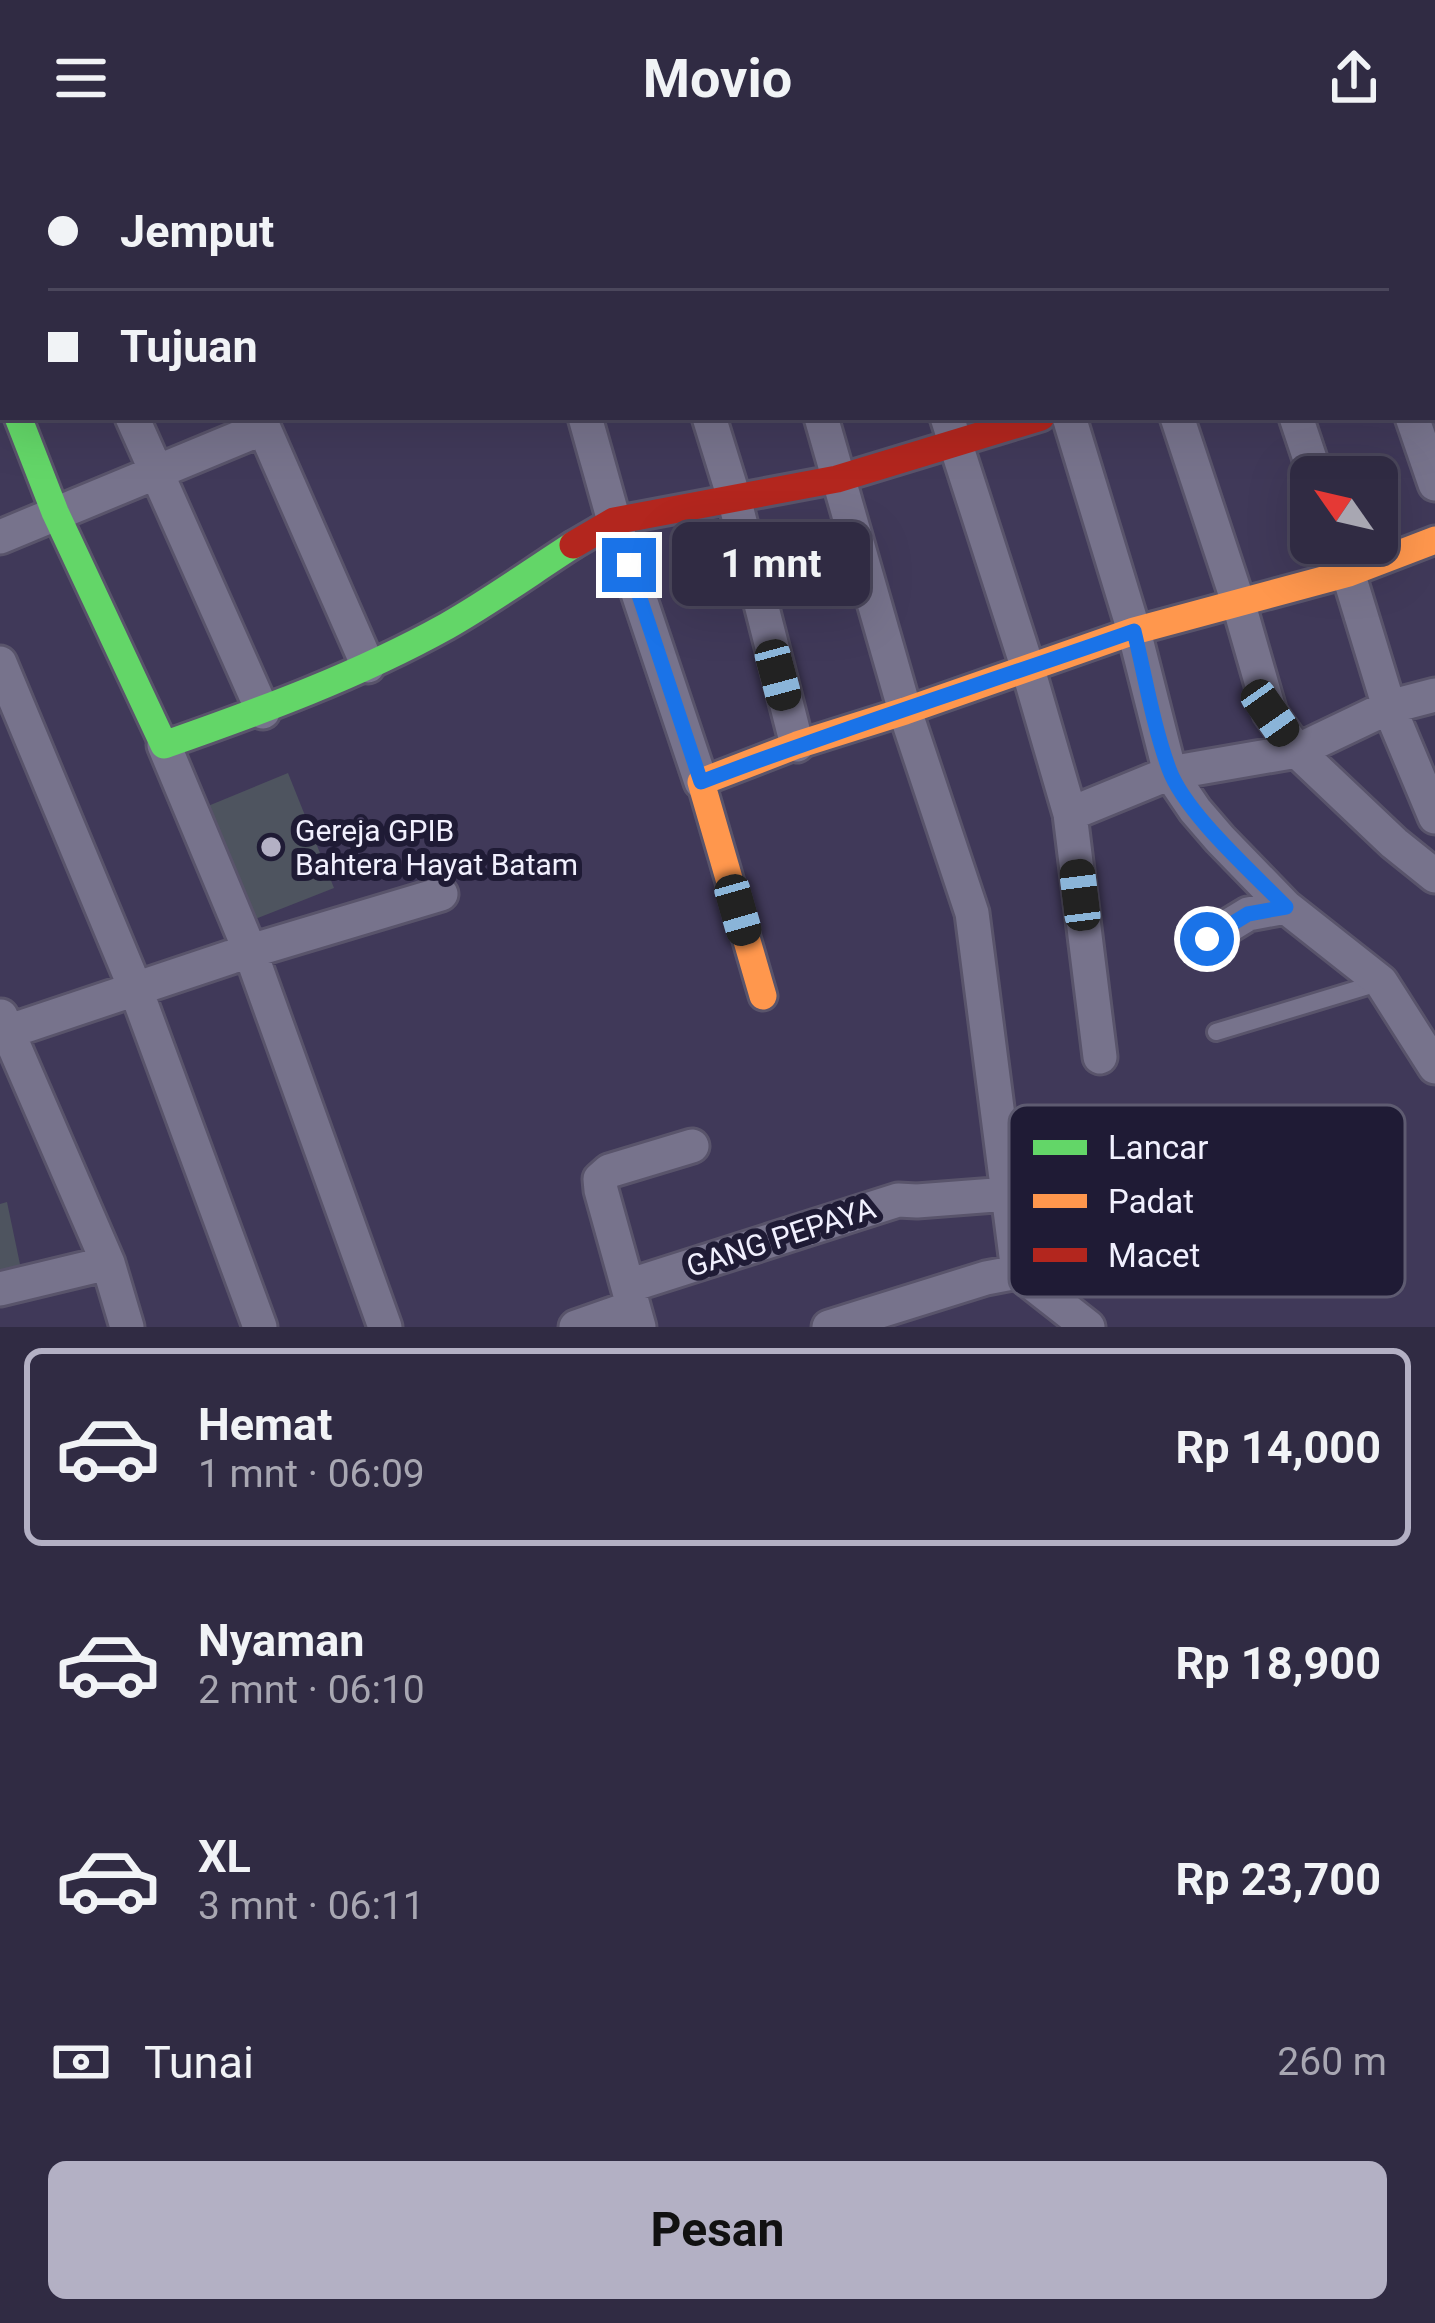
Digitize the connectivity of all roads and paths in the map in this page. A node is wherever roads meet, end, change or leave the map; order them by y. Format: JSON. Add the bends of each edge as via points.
{"nodes":[{"id":1,"x":19,"y":420,"type":"edge"},
{"id":2,"x":133,"y":420,"type":"edge"},
{"id":3,"x":586,"y":420,"type":"edge"},
{"id":4,"x":710,"y":420,"type":"edge"},
{"id":5,"x":822,"y":420,"type":"edge"},
{"id":6,"x":1020,"y":420,"type":"edge"},
{"id":7,"x":1070,"y":420,"type":"edge"},
{"id":8,"x":1178,"y":420,"type":"edge"},
{"id":9,"x":1297,"y":420,"type":"edge"},
{"id":10,"x":1413,"y":420,"type":"edge"},
{"id":11,"x":261,"y":422,"type":"edge"},
{"id":12,"x":951,"y":430,"type":"edge"},
{"id":13,"x":1309,"y":456,"type":"edge"},
{"id":14,"x":155,"y":472,"type":"junction"},
{"id":15,"x":837,"y":479,"type":"junction"},
{"id":16,"x":1435,"y":484,"type":"edge"},
{"id":17,"x":734,"y":498,"type":"junction"},
{"id":18,"x":55,"y":512,"type":"junction"},
{"id":19,"x":614,"y":521,"type":"junction"},
{"id":20,"x":0,"y":537,"type":"edge"},
{"id":21,"x":1435,"y":540,"type":"edge"},
{"id":22,"x":1398,"y":547,"type":"edge"},
{"id":23,"x":1330,"y":564,"type":"edge"},
{"id":24,"x":1346,"y":564,"type":"edge"},
{"id":25,"x":1239,"y":604,"type":"junction"},
{"id":26,"x":1134,"y":631,"type":"junction"},
{"id":27,"x":0,"y":663,"type":"edge"},
{"id":28,"x":368,"y":666,"type":"junction"},
{"id":29,"x":1028,"y":669,"type":"junction"},
{"id":30,"x":1435,"y":695,"type":"edge"},
{"id":31,"x":1390,"y":707,"type":"junction"},
{"id":32,"x":905,"y":711,"type":"junction"},
{"id":33,"x":263,"y":712,"type":"junction"},
{"id":34,"x":797,"y":745,"type":"junction"},
{"id":35,"x":164,"y":746,"type":"junction"},
{"id":36,"x":1297,"y":751,"type":"junction"},
{"id":37,"x":1170,"y":773,"type":"junction"},
{"id":38,"x":701,"y":782,"type":"junction"},
{"id":39,"x":1070,"y":814,"type":"junction"},
{"id":40,"x":1435,"y":817,"type":"edge"},
{"id":41,"x":1435,"y":876,"type":"edge"},
{"id":42,"x":440,"y":894,"type":"dead end"},
{"id":43,"x":1286,"y":907,"type":"junction"},
{"id":44,"x":1207,"y":939,"type":"dead end"},
{"id":45,"x":250,"y":951,"type":"junction"},
{"id":46,"x":1381,"y":982,"type":"junction"},
{"id":47,"x":136,"y":990,"type":"junction"},
{"id":48,"x":763,"y":996,"type":"dead end"},
{"id":49,"x":3,"y":1023,"type":"edge"},
{"id":50,"x":1216,"y":1032,"type":"dead end"},
{"id":51,"x":1100,"y":1057,"type":"dead end"},
{"id":52,"x":1435,"y":1067,"type":"edge"},
{"id":53,"x":14,"y":1078,"type":"edge"},
{"id":54,"x":692,"y":1146,"type":"dead end"},
{"id":55,"x":1008,"y":1194,"type":"junction"},
{"id":56,"x":1009,"y":1202,"type":"edge"},
{"id":57,"x":108,"y":1263,"type":"junction"},
{"id":58,"x":1009,"y":1274,"type":"edge"},
{"id":59,"x":0,"y":1289,"type":"edge"},
{"id":60,"x":1050,"y":1297,"type":"edge"},
{"id":61,"x":633,"y":1306,"type":"edge"},
{"id":62,"x":128,"y":1327,"type":"edge"},
{"id":63,"x":260,"y":1327,"type":"edge"},
{"id":64,"x":385,"y":1327,"type":"edge"},
{"id":65,"x":576,"y":1327,"type":"edge"},
{"id":66,"x":829,"y":1327,"type":"edge"},
{"id":67,"x":1088,"y":1327,"type":"edge"}],
"edges":[{"from":1,"to":18,"type":"street"},
{"from":2,"to":14,"type":"street"},
{"from":3,"to":19,"type":"street"},
{"from":4,"to":17,"type":"street"},
{"from":5,"to":15,"type":"street"},
{"from":6,"to":12,"type":"street"},
{"from":7,"to":26,"type":"street"},
{"from":8,"to":25,"type":"street"},
{"from":9,"to":13,"type":"street"},
{"from":10,"to":16,"type":"street"},
{"from":11,"to":14,"type":"street"},
{"from":11,"to":28,"type":"street"},
{"from":12,"to":15,"type":"street"},
{"from":12,"to":29,"type":"street"},
{"from":14,"to":18,"type":"street"},
{"from":14,"to":33,"type":"street"},
{"from":15,"to":17,"type":"street"},
{"from":15,"to":32,"type":"street"},
{"from":17,"to":19,"type":"street"},
{"from":17,"to":34,"type":"street"},
{"from":18,"to":20,"type":"street"},
{"from":18,"to":35,"type":"street"},
{"from":19,"to":28,"type":"street"},
{"from":19,"to":38,"type":"street"},
{"from":21,"to":22,"type":"street"},
{"from":23,"to":25,"type":"street"},
{"from":24,"to":31,"type":"street"},
{"from":25,"to":26,"type":"street"},
{"from":25,"to":36,"type":"street","via":[[1270,713]]},
{"from":26,"to":29,"type":"street"},
{"from":26,"to":37,"type":"street"},
{"from":27,"to":47,"type":"street"},
{"from":28,"to":33,"type":"street"},
{"from":29,"to":32,"type":"street"},
{"from":29,"to":39,"type":"street"},
{"from":30,"to":31,"type":"street"},
{"from":31,"to":36,"type":"street"},
{"from":31,"to":40,"type":"street"},
{"from":32,"to":34,"type":"street"},
{"from":32,"to":55,"type":"street","via":[[972,914]]},
{"from":33,"to":35,"type":"street"},
{"from":34,"to":38,"type":"street"},
{"from":35,"to":45,"type":"street"},
{"from":36,"to":37,"type":"street"},
{"from":36,"to":41,"type":"street"},
{"from":37,"to":39,"type":"street"},
{"from":37,"to":43,"type":"street"},
{"from":38,"to":48,"type":"street"},
{"from":39,"to":51,"type":"street"},
{"from":42,"to":45,"type":"street"},
{"from":43,"to":44,"type":"street","via":[[1248,914]]},
{"from":43,"to":46,"type":"street"},
{"from":45,"to":47,"type":"street"},
{"from":45,"to":64,"type":"street"},
{"from":46,"to":50,"type":"lane"},
{"from":46,"to":52,"type":"street"},
{"from":47,"to":49,"type":"street"},
{"from":47,"to":63,"type":"street"},
{"from":49,"to":53,"type":"street"},
{"from":53,"to":57,"type":"street"},
{"from":54,"to":61,"type":"street","via":[[600,1179]]},
{"from":55,"to":56,"type":"street"},
{"from":55,"to":61,"type":"street","name":"GANG PEPAYA","via":[[898,1200]]},
{"from":57,"to":59,"type":"street"},
{"from":57,"to":62,"type":"street"},
{"from":58,"to":66,"type":"street"},
{"from":60,"to":67,"type":"street"},
{"from":61,"to":65,"type":"street","name":"GANG PEPAYA"}]}
